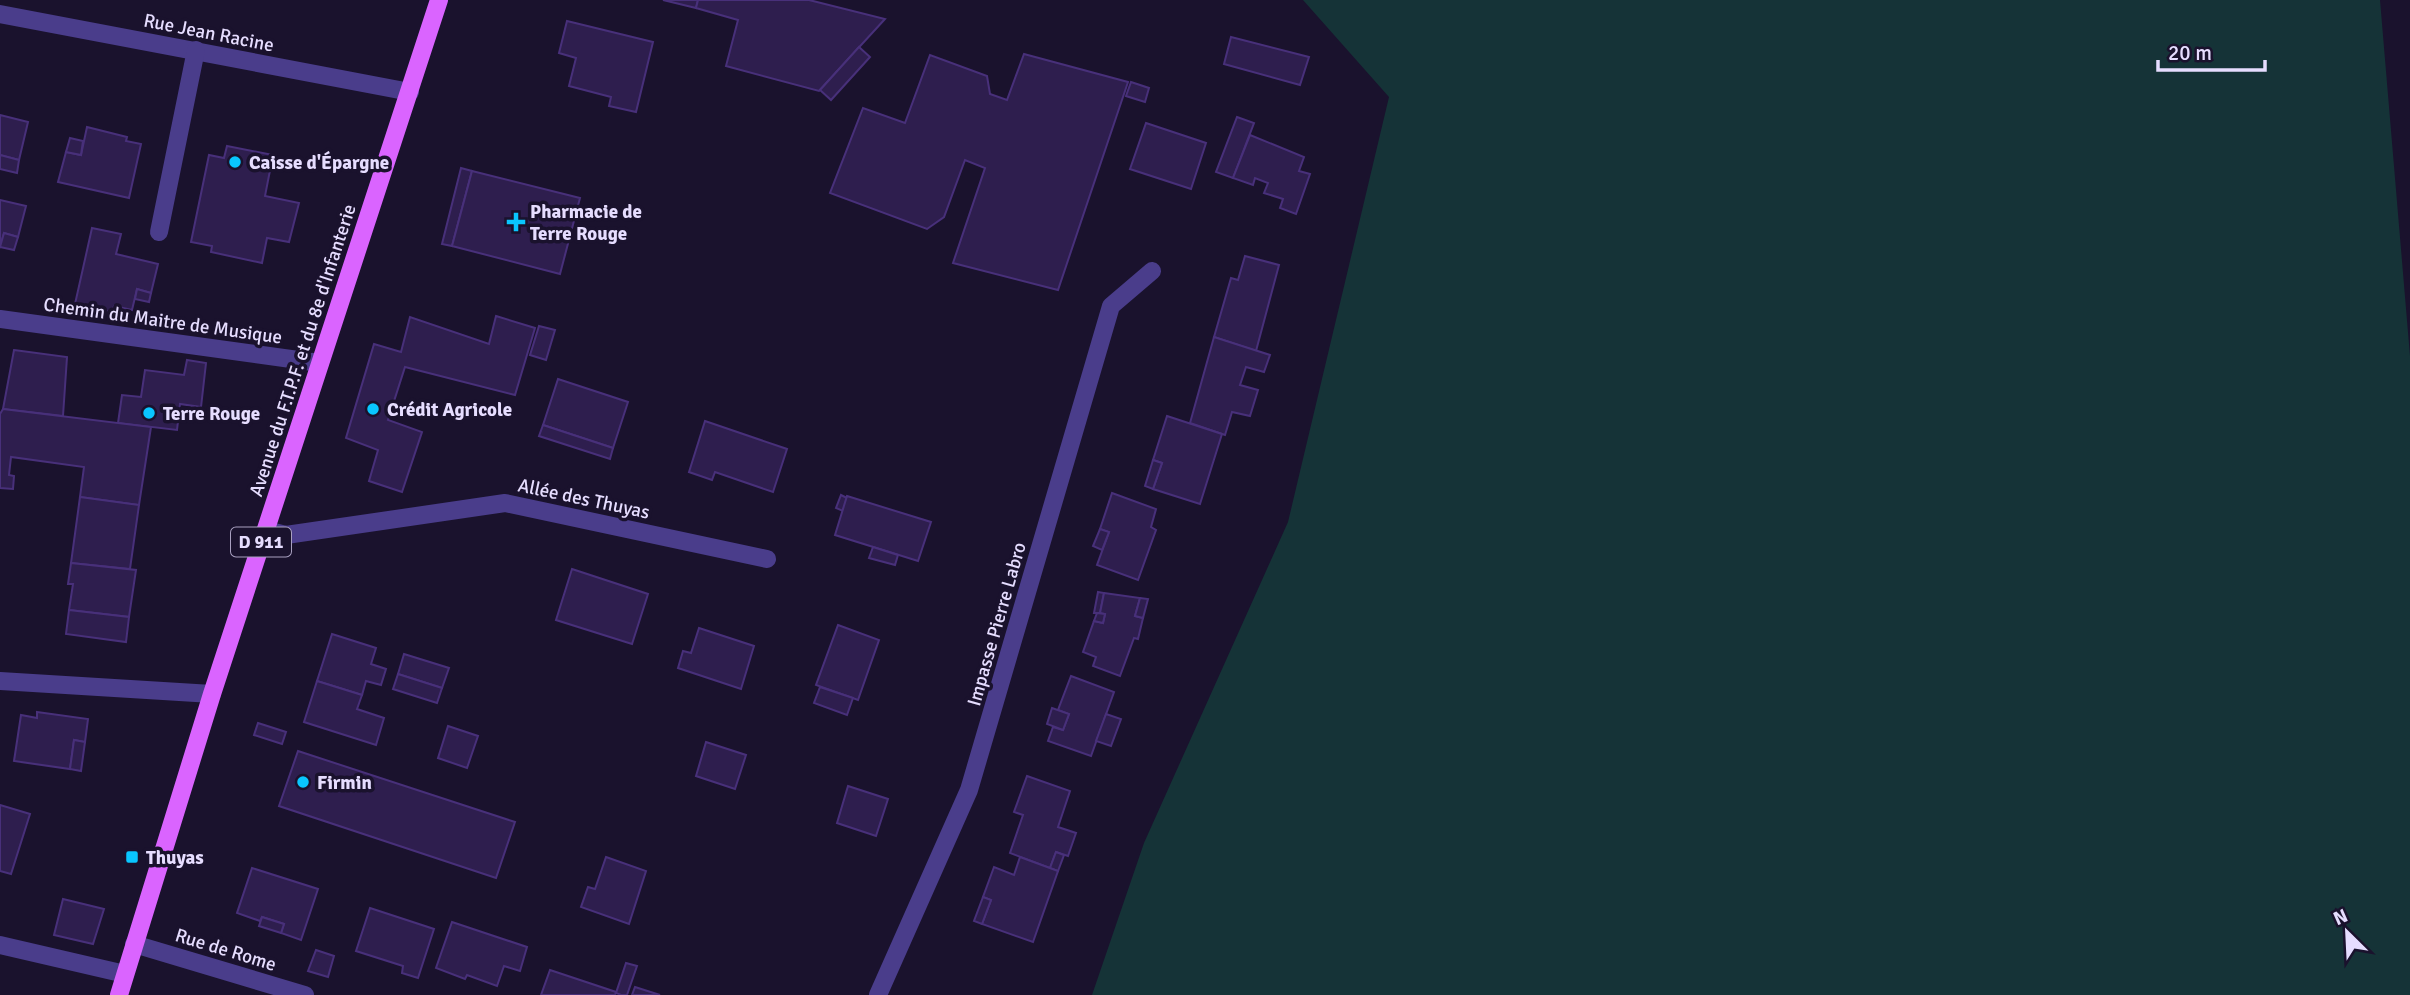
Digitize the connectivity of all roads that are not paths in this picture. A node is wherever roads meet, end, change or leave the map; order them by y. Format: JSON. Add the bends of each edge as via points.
{"nodes":[{"id":1,"x":439,"y":0,"type":"edge"},
{"id":2,"x":0,"y":14,"type":"edge"},
{"id":3,"x":196,"y":50,"type":"junction"},
{"id":4,"x":410,"y":92,"type":"junction"},
{"id":5,"x":159,"y":232,"type":"dead end"},
{"id":6,"x":1152,"y":271,"type":"dead end"},
{"id":7,"x":0,"y":319,"type":"edge"},
{"id":8,"x":320,"y":363,"type":"junction"},
{"id":9,"x":265,"y":530,"type":"junction"},
{"id":10,"x":767,"y":559,"type":"dead end"},
{"id":11,"x":0,"y":681,"type":"edge"},
{"id":12,"x":212,"y":694,"type":"junction"},
{"id":13,"x":134,"y":944,"type":"junction"},
{"id":14,"x":0,"y":945,"type":"edge"},
{"id":15,"x":125,"y":974,"type":"junction"},
{"id":16,"x":119,"y":995,"type":"edge"},
{"id":17,"x":305,"y":995,"type":"edge"},
{"id":18,"x":878,"y":995,"type":"edge"}],
"edges":[{"from":1,"to":4,"type":"main road","name":"Avenue du F.T.P.F. et du 8e d'Infanterie","number":"D 911"},
{"from":2,"to":3,"type":"street","name":"Rue Jean Racine"},
{"from":3,"to":4,"type":"street","name":"Rue Jean Racine"},
{"from":3,"to":5,"type":"street"},
{"from":4,"to":8,"type":"main road","name":"Avenue du F.T.P.F. et du 8e d'Infanterie","number":"D 911"},
{"from":6,"to":18,"type":"street","name":"Impasse Pierre Labro","via":[[1111,306],[969,790]]},
{"from":7,"to":8,"type":"street","name":"Chemin du Maitre de Musique"},
{"from":8,"to":9,"type":"main road","name":"Avenue du F.T.P.F. et du 8e d'Infanterie","number":"D 911"},
{"from":9,"to":10,"type":"street","name":"Allée des Thuyas","via":[[286,535],[505,503]]},
{"from":9,"to":12,"type":"main road","name":"Avenue du F.T.P.F. et du 8e d'Infanterie","number":"D 911"},
{"from":11,"to":12,"type":"street"},
{"from":12,"to":13,"type":"main road","name":"Avenue du F.T.P.F. et du 8e d'Infanterie","number":"D 911"},
{"from":13,"to":15,"type":"main road","name":"Avenue du F.T.P.F. et du 8e d'Infanterie","number":"D 911"},
{"from":13,"to":17,"type":"street","name":"Rue de Rome"},
{"from":14,"to":15,"type":"street"},
{"from":15,"to":16,"type":"main road","name":"Avenue du F.T.P.F. et du 8e d'Infanterie","number":"D 911"}]}
